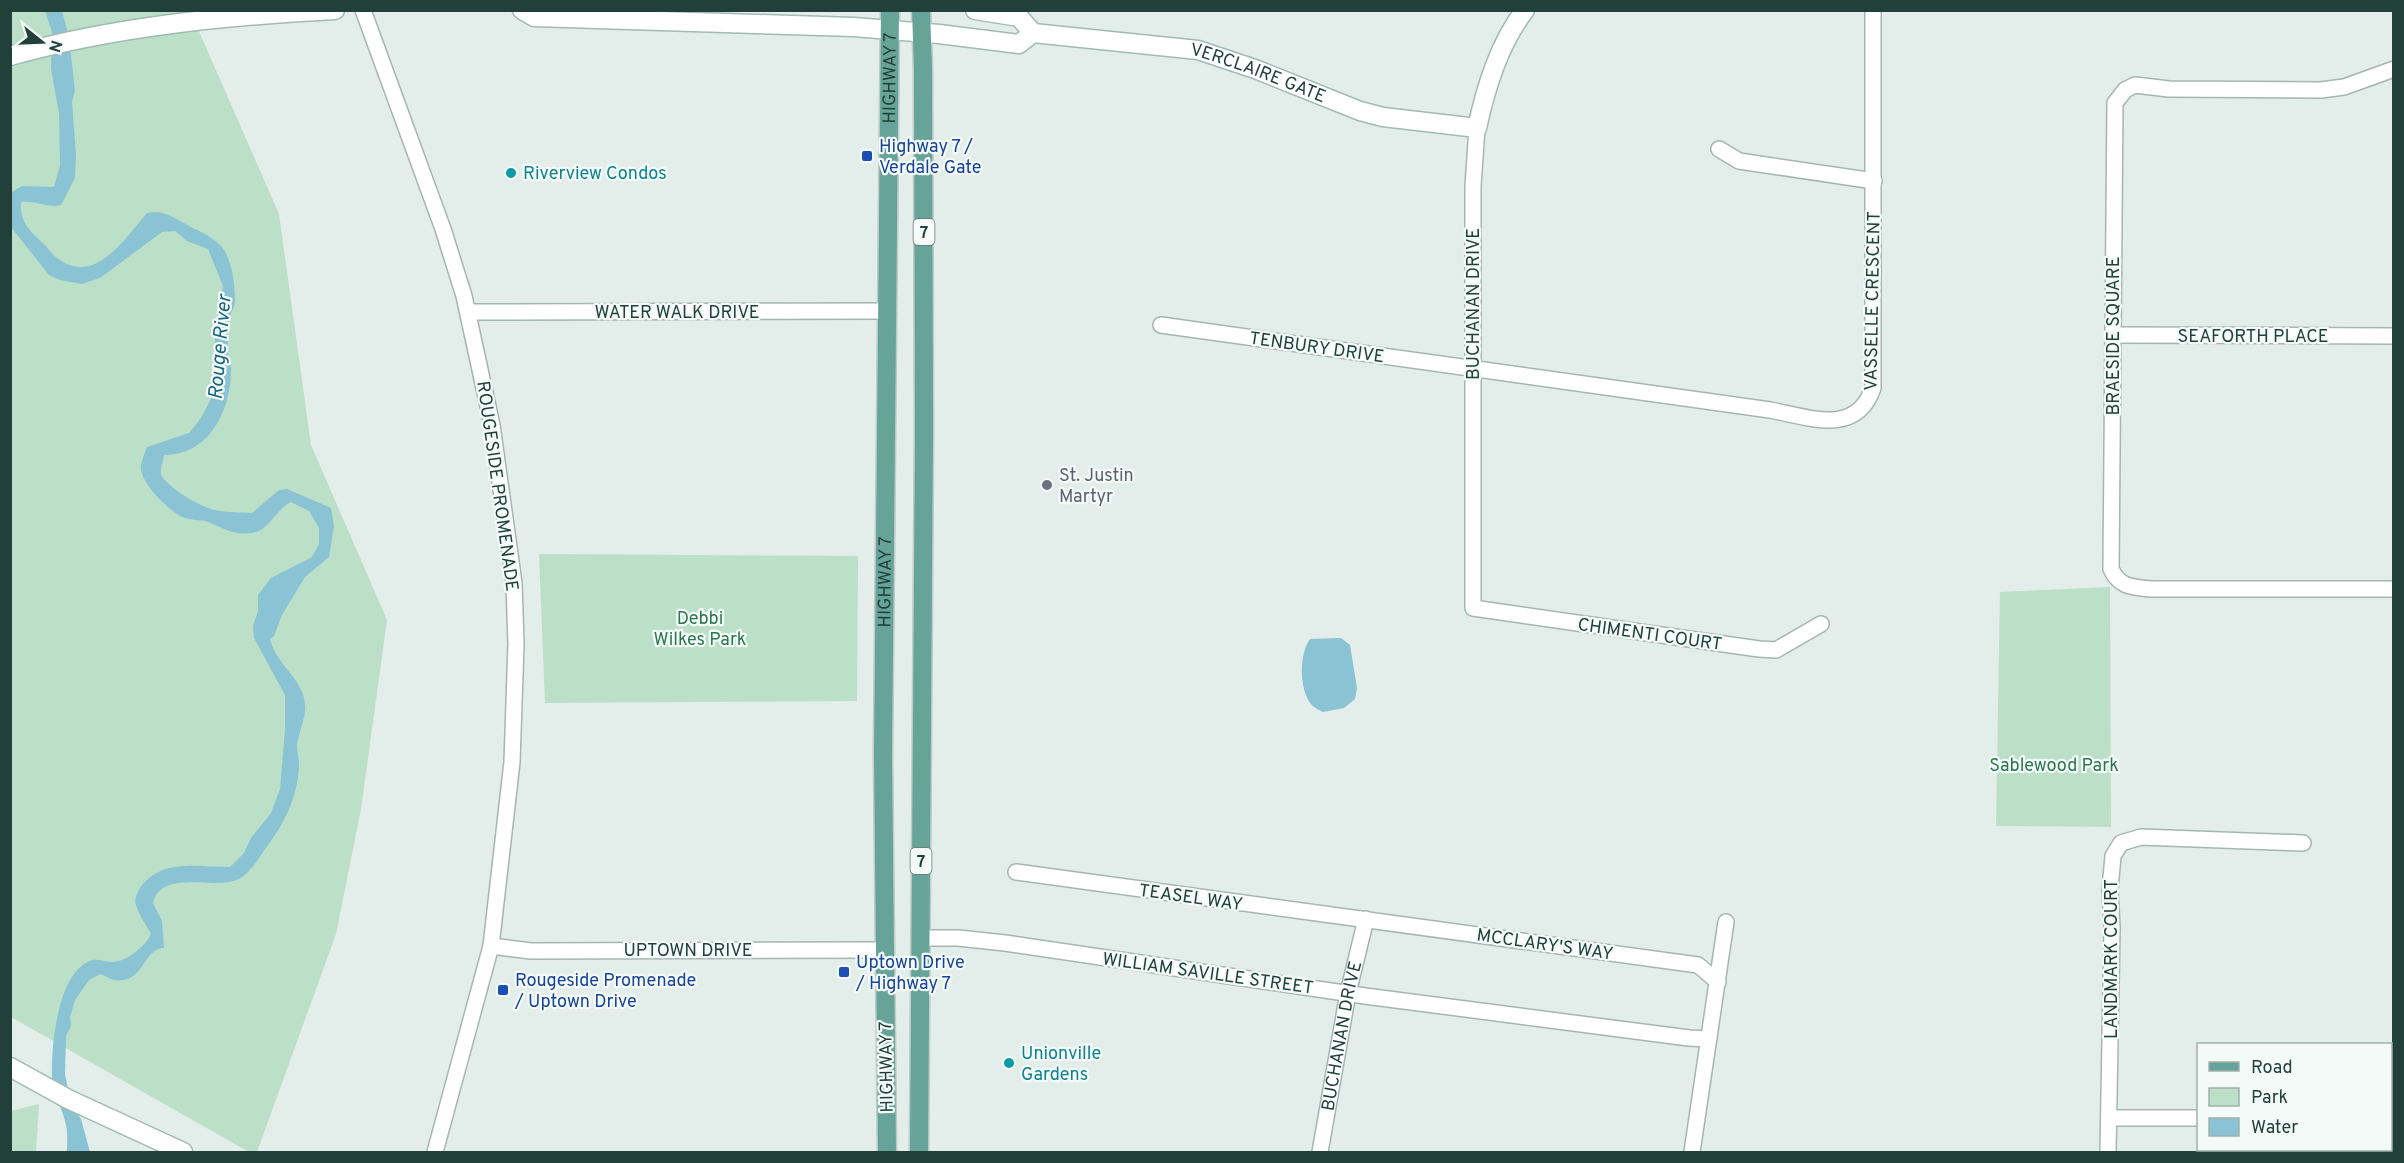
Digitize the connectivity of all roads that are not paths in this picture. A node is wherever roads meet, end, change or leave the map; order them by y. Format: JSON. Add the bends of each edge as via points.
{"nodes":[{"id":1,"x":335,"y":10,"type":"edge"},
{"id":2,"x":363,"y":10,"type":"edge"},
{"id":3,"x":522,"y":10,"type":"edge"},
{"id":4,"x":890,"y":10,"type":"edge"},
{"id":5,"x":921,"y":10,"type":"edge"},
{"id":6,"x":975,"y":10,"type":"edge"},
{"id":7,"x":1525,"y":10,"type":"edge"},
{"id":8,"x":1873,"y":10,"type":"edge"},
{"id":9,"x":890,"y":30,"type":"junction"},
{"id":10,"x":921,"y":33,"type":"junction"},
{"id":11,"x":1033,"y":33,"type":"junction"},
{"id":12,"x":10,"y":56,"type":"edge"},
{"id":13,"x":2394,"y":69,"type":"edge"},
{"id":14,"x":1478,"y":128,"type":"junction"},
{"id":15,"x":1719,"y":148,"type":"dead end"},
{"id":16,"x":1874,"y":181,"type":"junction"},
{"id":17,"x":887,"y":311,"type":"junction"},
{"id":18,"x":468,"y":312,"type":"junction"},
{"id":19,"x":1161,"y":325,"type":"dead end"},
{"id":20,"x":2113,"y":335,"type":"junction"},
{"id":21,"x":2394,"y":336,"type":"edge"},
{"id":22,"x":1473,"y":369,"type":"junction"},
{"id":23,"x":2394,"y":589,"type":"edge"},
{"id":24,"x":1473,"y":608,"type":"joint"},
{"id":25,"x":1821,"y":624,"type":"dead end"},
{"id":26,"x":2303,"y":843,"type":"dead end"},
{"id":27,"x":1016,"y":872,"type":"dead end"},
{"id":28,"x":1366,"y":919,"type":"junction"},
{"id":29,"x":1726,"y":922,"type":"dead end"},
{"id":30,"x":921,"y":938,"type":"junction"},
{"id":31,"x":491,"y":946,"type":"junction"},
{"id":32,"x":885,"y":950,"type":"junction"},
{"id":33,"x":1719,"y":982,"type":"junction"},
{"id":34,"x":1348,"y":993,"type":"junction"},
{"id":35,"x":1709,"y":1039,"type":"junction"},
{"id":36,"x":10,"y":1067,"type":"edge"},
{"id":37,"x":2109,"y":1118,"type":"junction"},
{"id":38,"x":2197,"y":1118,"type":"edge"},
{"id":39,"x":183,"y":1152,"type":"edge"},
{"id":40,"x":435,"y":1152,"type":"edge"},
{"id":41,"x":887,"y":1152,"type":"edge"},
{"id":42,"x":919,"y":1152,"type":"edge"},
{"id":43,"x":1320,"y":1152,"type":"edge"},
{"id":44,"x":1692,"y":1152,"type":"edge"},
{"id":45,"x":2108,"y":1152,"type":"edge"}],
"edges":[{"from":1,"to":12,"type":"street","via":[[164,24],[81,38]]},
{"from":2,"to":18,"type":"street","name":"ROUGESIDE PROMENADE","via":[[443,229]]},
{"from":3,"to":9,"type":"street","name":"VERCLAIRE GATE","via":[[534,17]]},
{"from":4,"to":9,"type":"main road","name":"HIGHWAY 7","number":"7"},
{"from":5,"to":10,"type":"main road","name":"HIGHWAY 7","number":"7"},
{"from":6,"to":11,"type":"street","via":[[1019,17]]},
{"from":7,"to":14,"type":"street","name":"BUCHANAN DRIVE","via":[[1485,89]]},
{"from":8,"to":16,"type":"street","name":"VASSELLE CRESCENT"},
{"from":9,"to":10,"type":"street","name":"VERCLAIRE GATE"},
{"from":9,"to":17,"type":"main road","name":"HIGHWAY 7","number":"7"},
{"from":10,"to":11,"type":"street","name":"VERCLAIRE GATE","via":[[1019,44]]},
{"from":10,"to":30,"type":"main road","name":"HIGHWAY 7","number":"7"},
{"from":11,"to":14,"type":"street","name":"VERCLAIRE GATE","via":[[1198,50],[1360,111]]},
{"from":13,"to":20,"type":"street","name":"BRAESIDE SQUARE","via":[[2355,84],[2321,90],[2169,89],[2134,85],[2125,90],[2115,103]]},
{"from":14,"to":22,"type":"street","name":"BUCHANAN DRIVE","via":[[1473,186]]},
{"from":15,"to":16,"type":"street","via":[[1739,161]]},
{"from":16,"to":22,"type":"street","name":"VASSELLE CRESCENT","via":[[1873,388],[1869,400],[1856,415],[1838,420],[1819,418]]},
{"from":17,"to":18,"type":"street","name":"WATER WALK DRIVE"},
{"from":17,"to":32,"type":"main road","name":"HIGHWAY 7","number":"7"},
{"from":18,"to":31,"type":"street","name":"ROUGESIDE PROMENADE","via":[[492,425],[514,583],[512,762]]},
{"from":19,"to":22,"type":"street","name":"TENBURY DRIVE"},
{"from":20,"to":21,"type":"street","name":"SEAFORTH PLACE"},
{"from":20,"to":23,"type":"street","name":"BRAESIDE SQUARE","via":[[2111,569],[2116,579],[2127,586],[2151,589]]},
{"from":22,"to":24,"type":"street","name":"BUCHANAN DRIVE"},
{"from":24,"to":25,"type":"street","name":"CHIMENTI COURT","via":[[1776,650]]},
{"from":26,"to":37,"type":"street","name":"LANDMARK COURT","via":[[2141,837],[2121,843],[2113,856],[2110,888]]},
{"from":27,"to":28,"type":"street","name":"TEASEL WAY"},
{"from":28,"to":33,"type":"street","name":"MCCLARY'S WAY","via":[[1698,965]]},
{"from":28,"to":34,"type":"street","name":"BUCHANAN DRIVE"},
{"from":29,"to":33,"type":"street"},
{"from":30,"to":34,"type":"street","name":"WILLIAM SAVILLE STREET","via":[[1005,943]]},
{"from":30,"to":42,"type":"main road","name":"HIGHWAY 7","number":"7"},
{"from":31,"to":32,"type":"street","name":"UPTOWN DRIVE","via":[[531,951]]},
{"from":31,"to":40,"type":"street","name":"ROUGESIDE PROMENADE"},
{"from":32,"to":41,"type":"main road","name":"HIGHWAY 7","number":"7"},
{"from":33,"to":35,"type":"street"},
{"from":34,"to":35,"type":"street","name":"WILLIAM SAVILLE STREET"},
{"from":34,"to":43,"type":"street","name":"BUCHANAN DRIVE"},
{"from":35,"to":44,"type":"street"},
{"from":36,"to":39,"type":"street","via":[[90,1110]]},
{"from":37,"to":38,"type":"street"},
{"from":37,"to":45,"type":"street","name":"LANDMARK COURT"}]}
